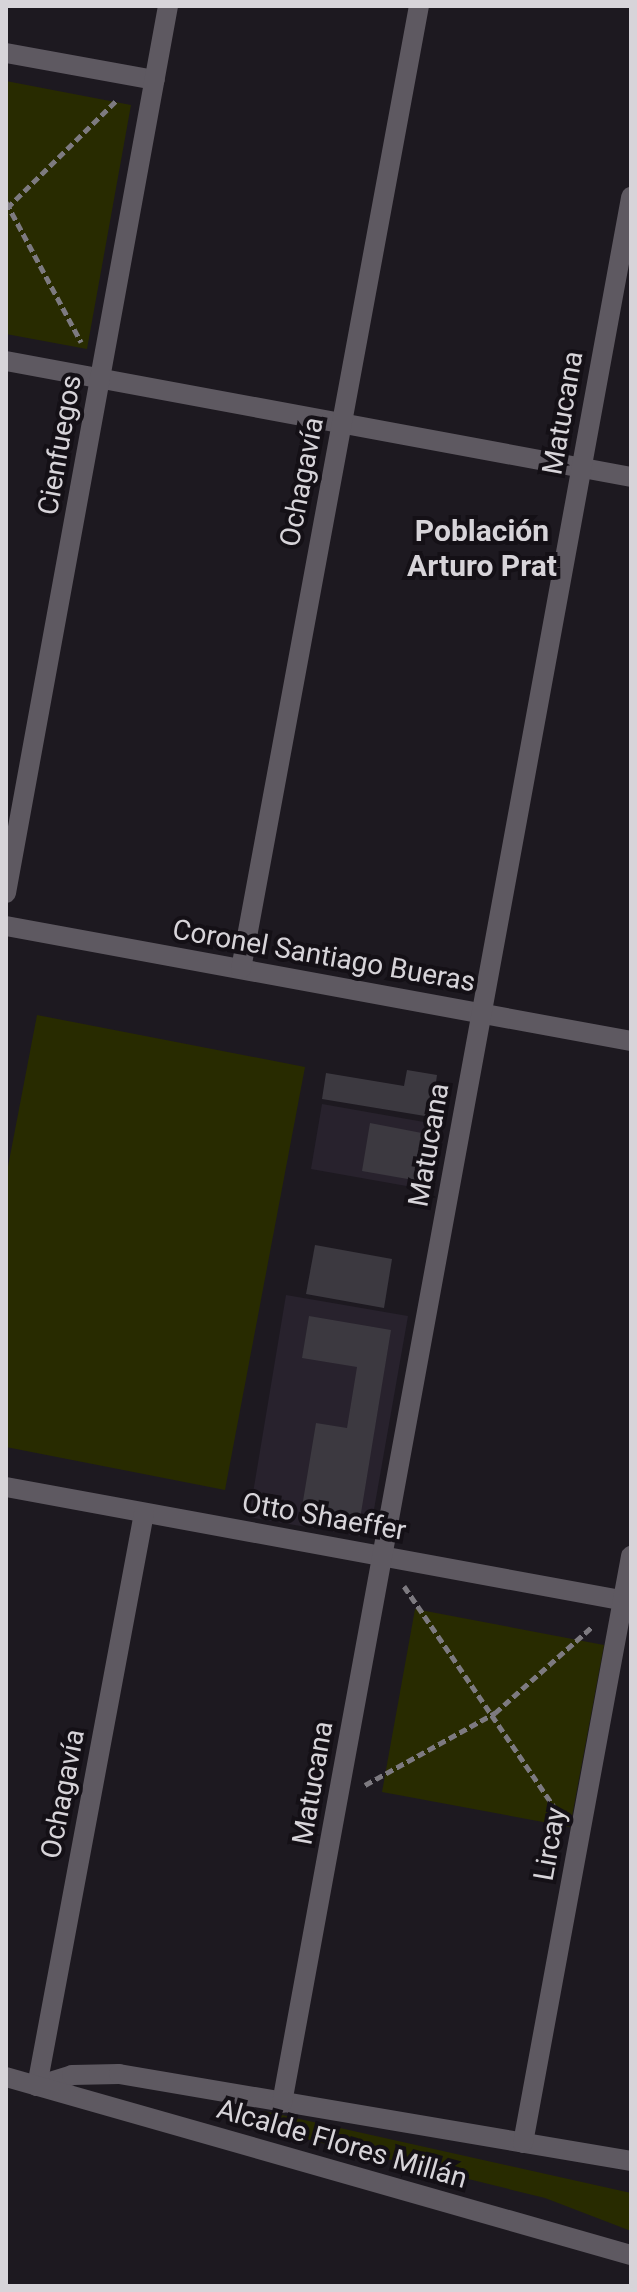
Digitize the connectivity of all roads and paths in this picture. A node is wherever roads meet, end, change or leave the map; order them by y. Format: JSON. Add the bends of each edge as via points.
{"nodes":[{"id":1,"x":168,"y":6,"type":"edge"},
{"id":2,"x":419,"y":6,"type":"edge"},
{"id":3,"x":6,"y":53,"type":"edge"},
{"id":4,"x":148,"y":78,"type":"junction"},
{"id":5,"x":631,"y":197,"type":"edge"},
{"id":6,"x":7,"y":206,"type":"edge"},
{"id":7,"x":6,"y":361,"type":"edge"},
{"id":8,"x":100,"y":379,"type":"junction"},
{"id":9,"x":342,"y":423,"type":"junction"},
{"id":10,"x":581,"y":468,"type":"junction"},
{"id":11,"x":631,"y":477,"type":"edge"},
{"id":12,"x":6,"y":893,"type":"edge"},
{"id":13,"x":6,"y":926,"type":"edge"},
{"id":14,"x":241,"y":969,"type":"junction"},
{"id":15,"x":482,"y":1013,"type":"junction"},
{"id":16,"x":631,"y":1041,"type":"edge"},
{"id":17,"x":6,"y":1487,"type":"edge"},
{"id":18,"x":144,"y":1513,"type":"junction"},
{"id":19,"x":383,"y":1556,"type":"junction"},
{"id":20,"x":631,"y":1556,"type":"edge"},
{"id":21,"x":627,"y":1601,"type":"edge"},
{"id":22,"x":495,"y":1713,"type":"junction"},
{"id":23,"x":338,"y":1801,"type":"junction"},
{"id":24,"x":578,"y":1845,"type":"junction"},
{"id":25,"x":6,"y":2077,"type":"edge"},
{"id":26,"x":37,"y":2086,"type":"junction"},
{"id":27,"x":282,"y":2103,"type":"junction"},
{"id":28,"x":523,"y":2143,"type":"junction"},
{"id":29,"x":631,"y":2161,"type":"edge"},
{"id":30,"x":631,"y":2255,"type":"edge"}],
"edges":[{"from":1,"to":4,"type":"street","name":"Cienfuegos"},
{"from":2,"to":9,"type":"street","name":"Ochagavía"},
{"from":3,"to":4,"type":"street"},
{"from":4,"to":6,"type":"path"},
{"from":4,"to":8,"type":"street","name":"Cienfuegos"},
{"from":5,"to":10,"type":"street","name":"Matucana"},
{"from":6,"to":8,"type":"path"},
{"from":7,"to":8,"type":"street"},
{"from":8,"to":9,"type":"street"},
{"from":8,"to":12,"type":"street","name":"Cienfuegos"},
{"from":9,"to":10,"type":"street"},
{"from":9,"to":14,"type":"street","name":"Ochagavía"},
{"from":10,"to":11,"type":"street"},
{"from":10,"to":15,"type":"street","name":"Matucana"},
{"from":13,"to":14,"type":"street","name":"Coronel Santiago Bueras"},
{"from":14,"to":15,"type":"street","name":"Coronel Santiago Bueras"},
{"from":15,"to":16,"type":"street","name":"Coronel Santiago Bueras"},
{"from":15,"to":19,"type":"street","name":"Matucana"},
{"from":17,"to":18,"type":"street","name":"Otto Shaeffer"},
{"from":18,"to":19,"type":"street","name":"Otto Shaeffer"},
{"from":18,"to":26,"type":"street","name":"Ochagavía"},
{"from":19,"to":21,"type":"street","name":"Otto Shaeffer"},
{"from":19,"to":22,"type":"path"},
{"from":19,"to":23,"type":"street","name":"Matucana"},
{"from":20,"to":21,"type":"street","name":"Lircay"},
{"from":21,"to":22,"type":"path"},
{"from":21,"to":24,"type":"street","name":"Lircay"},
{"from":22,"to":23,"type":"path"},
{"from":22,"to":24,"type":"path"},
{"from":23,"to":27,"type":"street","name":"Matucana"},
{"from":24,"to":28,"type":"street","name":"Lircay"},
{"from":25,"to":26,"type":"street","name":"Alcalde Flores Millán"},
{"from":26,"to":27,"type":"street","name":"Alcalde Flores Millán","via":[[96,2072]]},
{"from":26,"to":30,"type":"street","name":"Alcalde Flores Millán"},
{"from":27,"to":28,"type":"street","name":"Alcalde Flores Millán"},
{"from":28,"to":29,"type":"street","name":"Alcalde Flores Millán"}]}
